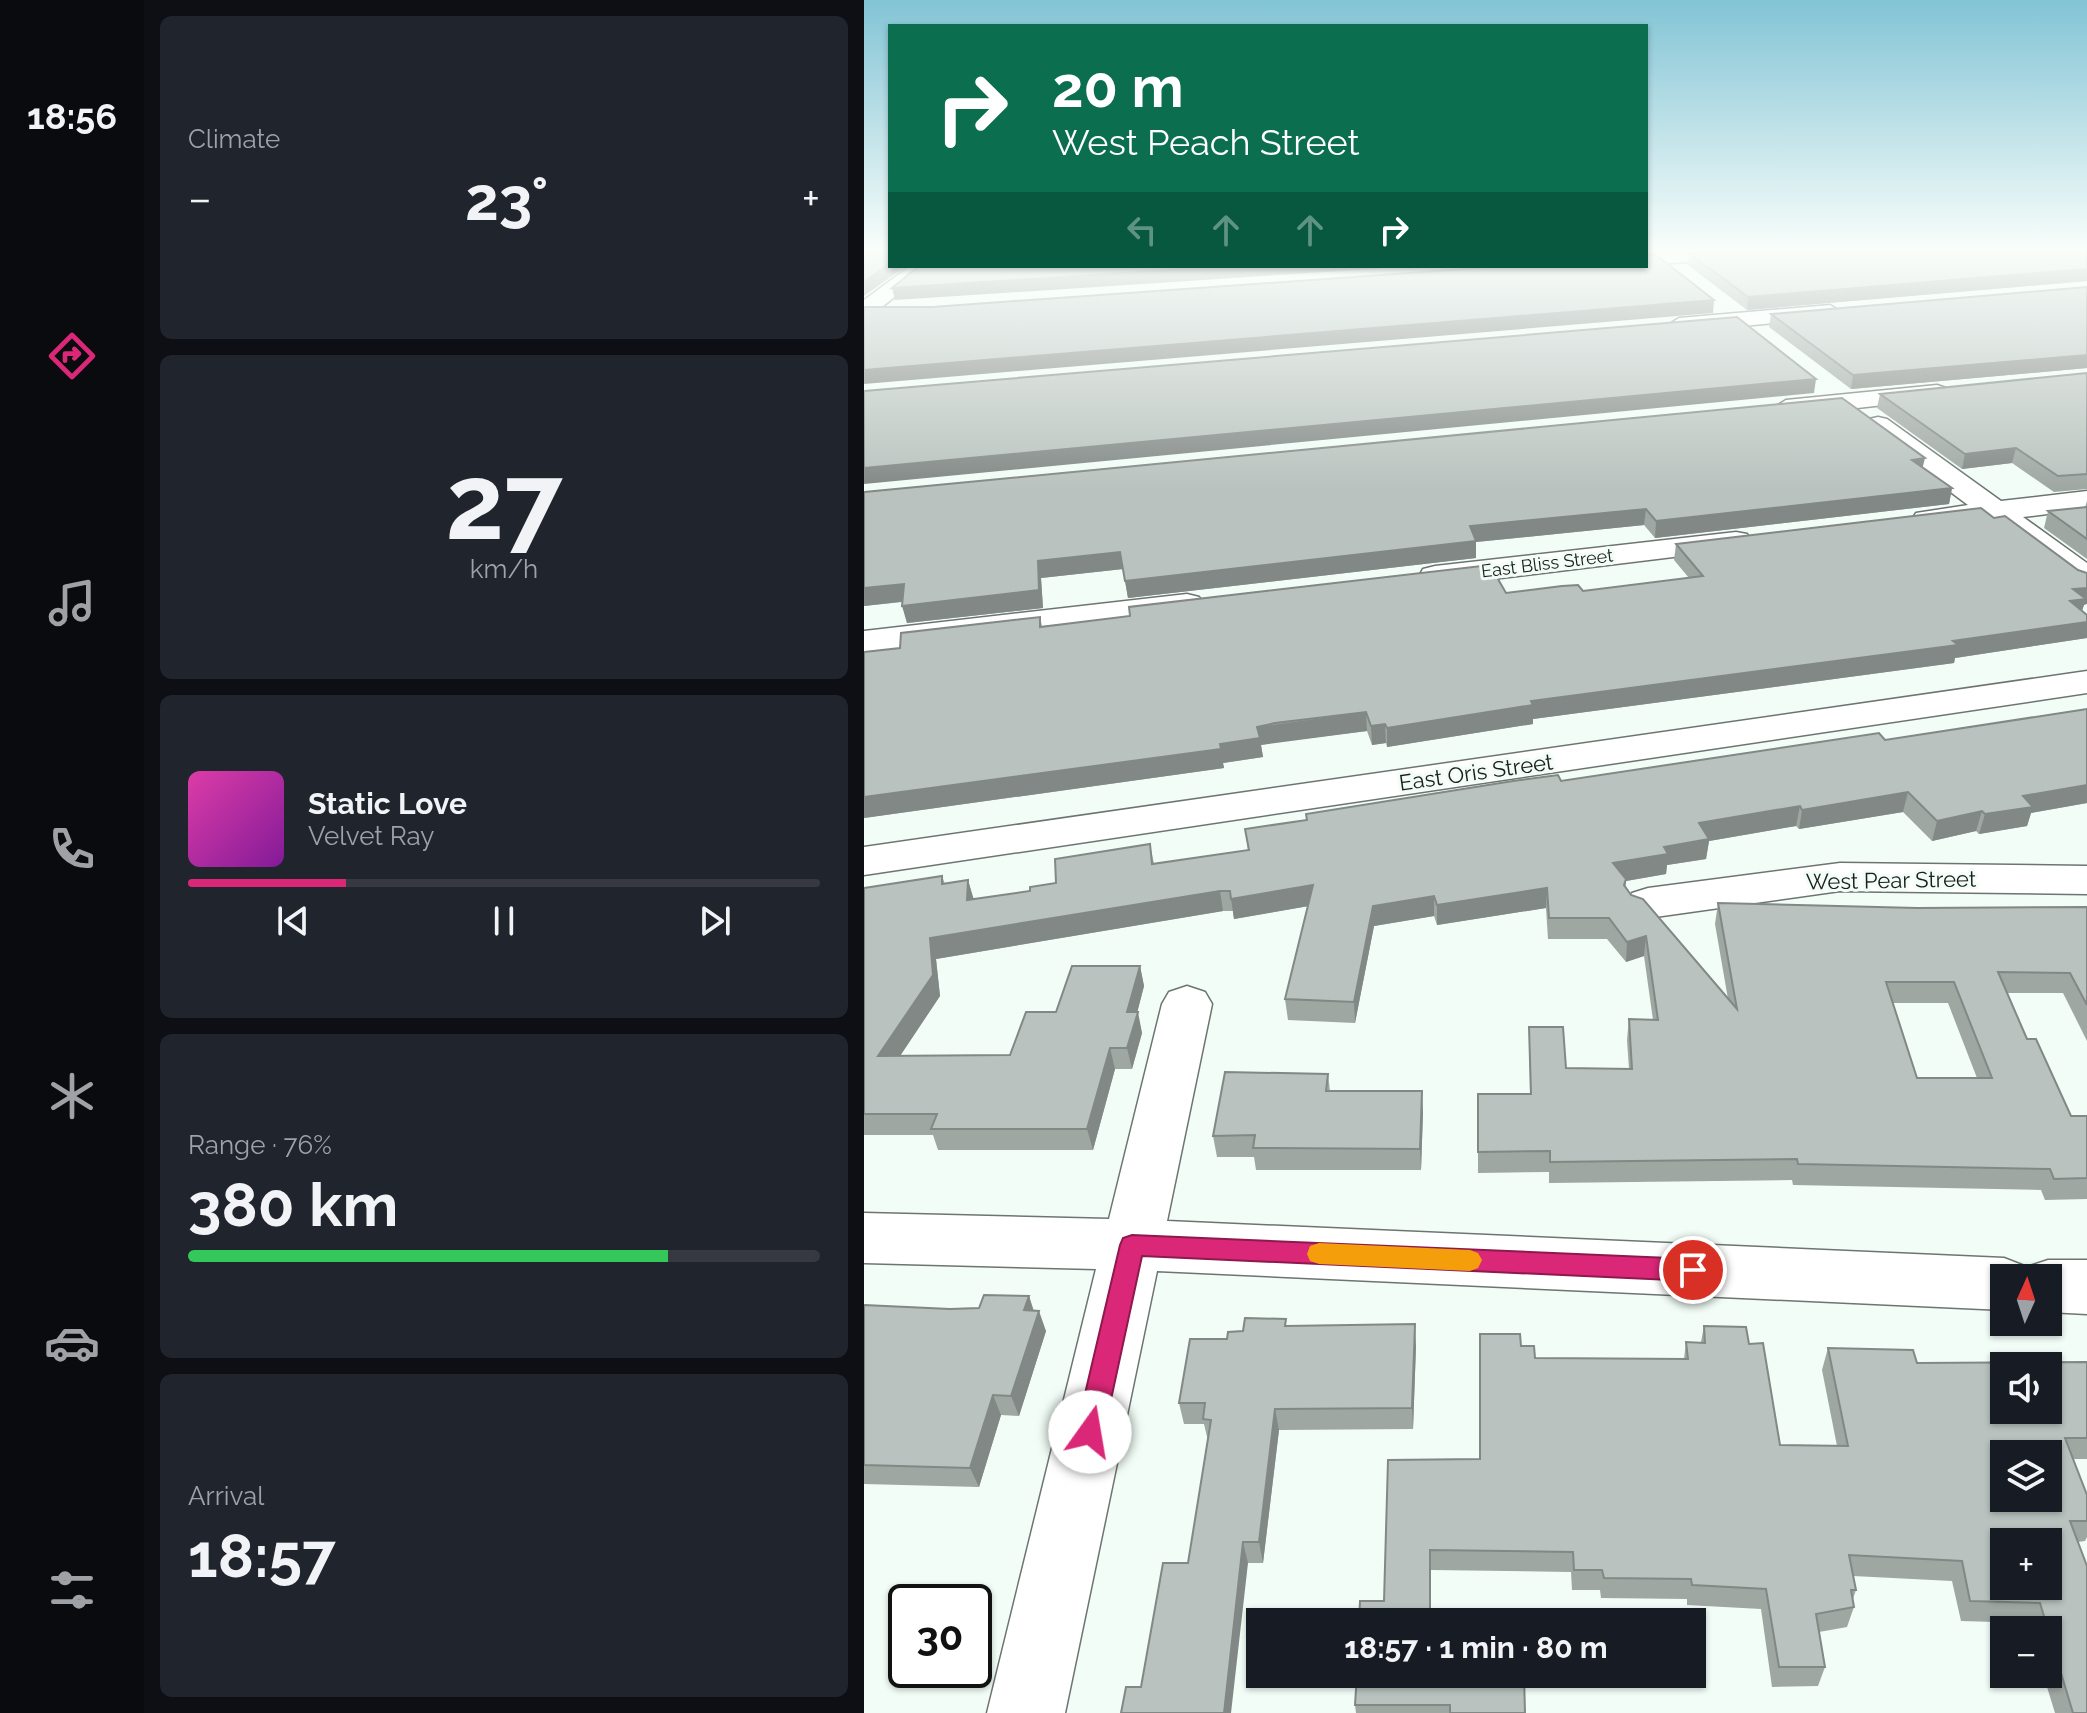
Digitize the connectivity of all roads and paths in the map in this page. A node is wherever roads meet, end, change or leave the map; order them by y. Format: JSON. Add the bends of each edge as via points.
{"nodes":[{"id":1,"x":1752,"y":330,"type":"edge"},
{"id":2,"x":1775,"y":347,"type":"edge"},
{"id":3,"x":1811,"y":375,"type":"edge"},
{"id":4,"x":1957,"y":391,"type":"edge"},
{"id":5,"x":1847,"y":402,"type":"junction"},
{"id":6,"x":1765,"y":410,"type":"edge"},
{"id":7,"x":2087,"y":500,"type":"edge"},
{"id":8,"x":1994,"y":511,"type":"junction"},
{"id":9,"x":1900,"y":522,"type":"edge"},
{"id":10,"x":1774,"y":537,"type":"edge"},
{"id":11,"x":2087,"y":578,"type":"edge"},
{"id":12,"x":1398,"y":580,"type":"edge"},
{"id":13,"x":1225,"y":600,"type":"edge"},
{"id":14,"x":864,"y":642,"type":"edge"},
{"id":15,"x":2087,"y":682,"type":"edge"},
{"id":16,"x":864,"y":861,"type":"edge"},
{"id":17,"x":2087,"y":880,"type":"edge"},
{"id":18,"x":1648,"y":903,"type":"edge"},
{"id":19,"x":1187,"y":1004,"type":"dead end"},
{"id":20,"x":864,"y":1238,"type":"edge"},
{"id":21,"x":1132,"y":1245,"type":"junction"},
{"id":22,"x":1990,"y":1283,"type":"edge"},
{"id":23,"x":2062,"y":1286,"type":"edge"},
{"id":24,"x":2087,"y":1287,"type":"edge"},
{"id":25,"x":1026,"y":1713,"type":"edge"}],
"edges":[{"from":1,"to":2,"type":"street"},
{"from":3,"to":5,"type":"street"},
{"from":4,"to":5,"type":"street"},
{"from":5,"to":6,"type":"street"},
{"from":5,"to":8,"type":"street"},
{"from":7,"to":8,"type":"street"},
{"from":8,"to":9,"type":"street"},
{"from":8,"to":11,"type":"street"},
{"from":10,"to":12,"type":"street","name":"East Bliss Street"},
{"from":13,"to":14,"type":"street"},
{"from":15,"to":16,"type":"street","name":"East Oris Street"},
{"from":17,"to":18,"type":"street","name":"West Pear Street","via":[[1840,877]]},
{"from":19,"to":21,"type":"street"},
{"from":20,"to":21,"type":"street"},
{"from":21,"to":22,"type":"street"},
{"from":21,"to":25,"type":"street"},
{"from":23,"to":24,"type":"street"}]}
